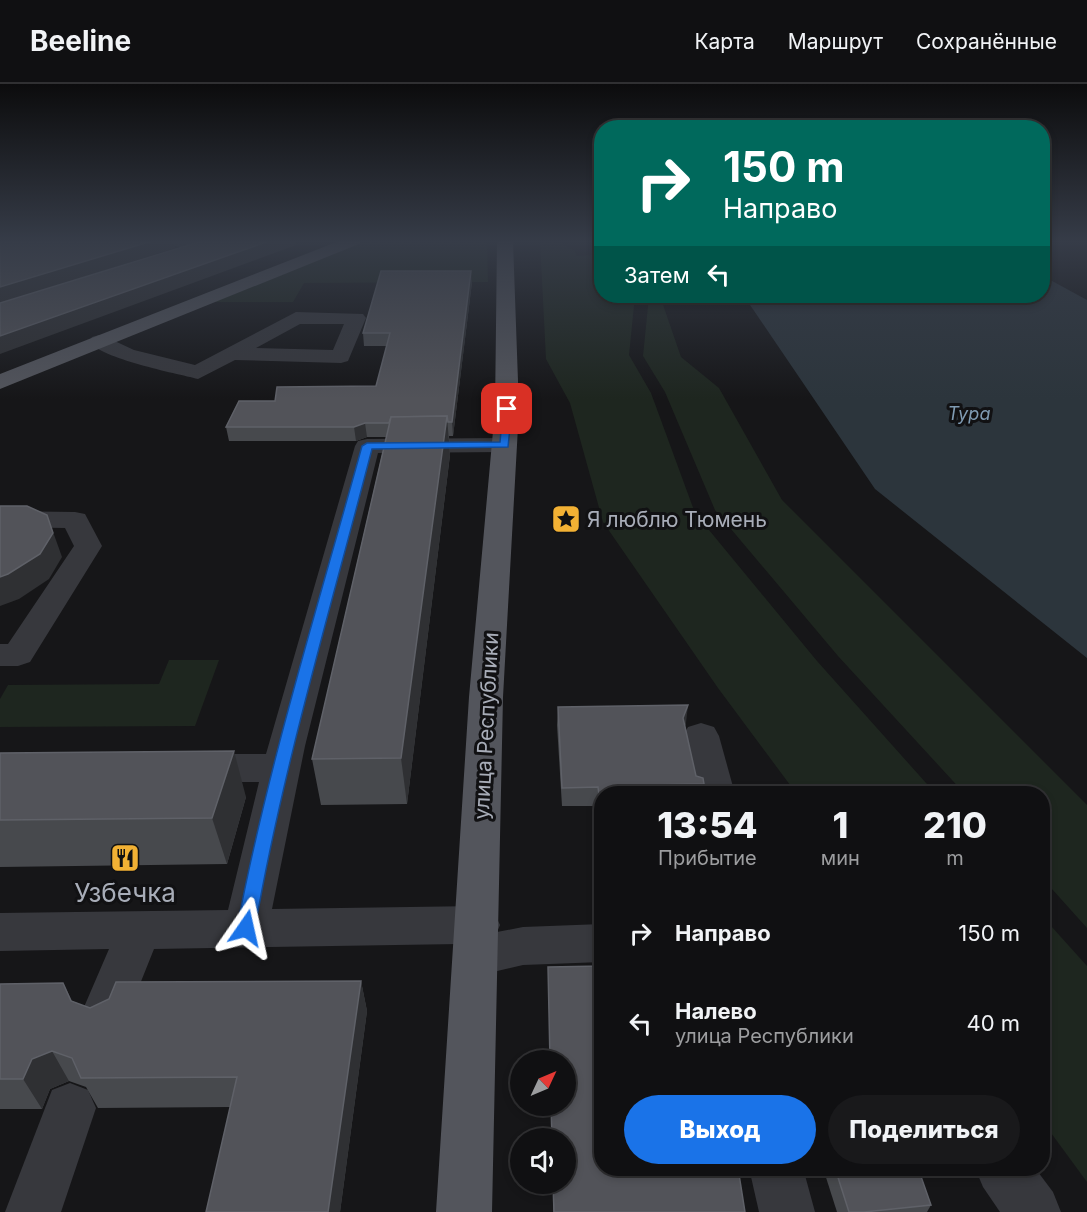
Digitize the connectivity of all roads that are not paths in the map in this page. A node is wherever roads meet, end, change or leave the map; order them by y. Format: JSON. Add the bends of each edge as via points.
{"nodes":[{"id":1,"x":219,"y":294,"type":"edge"},
{"id":2,"x":504,"y":294,"type":"edge"},
{"id":3,"x":99,"y":341,"type":"junction"},
{"id":4,"x":230,"y":354,"type":"junction"},
{"id":5,"x":0,"y":382,"type":"edge"},
{"id":6,"x":505,"y":445,"type":"junction"},
{"id":7,"x":0,"y":519,"type":"edge"},
{"id":8,"x":0,"y":655,"type":"edge"},
{"id":9,"x":701,"y":736,"type":"dead end"},
{"id":10,"x":165,"y":768,"type":"edge"},
{"id":11,"x":282,"y":768,"type":"junction"},
{"id":12,"x":714,"y":786,"type":"edge"},
{"id":13,"x":246,"y":928,"type":"junction"},
{"id":14,"x":139,"y":930,"type":"junction"},
{"id":15,"x":0,"y":932,"type":"edge"},
{"id":16,"x":477,"y":940,"type":"junction"},
{"id":17,"x":594,"y":943,"type":"edge"},
{"id":18,"x":105,"y":1014,"type":"edge"},
{"id":19,"x":70,"y":1108,"type":"dead end"},
{"id":20,"x":778,"y":1176,"type":"edge"},
{"id":21,"x":1008,"y":1176,"type":"edge"},
{"id":22,"x":33,"y":1212,"type":"edge"},
{"id":23,"x":464,"y":1212,"type":"edge"},
{"id":24,"x":787,"y":1212,"type":"edge"},
{"id":25,"x":1033,"y":1212,"type":"edge"}],
"edges":[{"from":1,"to":3,"type":"main road"},
{"from":2,"to":6,"type":"main road","name":"улица Республики"},
{"from":3,"to":4,"type":"street","via":[[126,354],[198,372]]},
{"from":3,"to":5,"type":"main road"},
{"from":4,"to":4,"type":"street","via":[[296,318],[356,318],[341,357]]},
{"from":6,"to":11,"type":"street","via":[[367,446]]},
{"from":6,"to":16,"type":"main road","name":"улица Республики","via":[[486,697]]},
{"from":7,"to":8,"type":"street","via":[[75,520],[88,546],[18,655]]},
{"from":9,"to":12,"type":"street"},
{"from":10,"to":11,"type":"street"},
{"from":11,"to":13,"type":"street"},
{"from":13,"to":14,"type":"street"},
{"from":13,"to":16,"type":"street"},
{"from":14,"to":15,"type":"street"},
{"from":14,"to":18,"type":"street"},
{"from":16,"to":17,"type":"street","via":[[523,946]]},
{"from":16,"to":23,"type":"main road","name":"улица Республики"},
{"from":19,"to":22,"type":"street"},
{"from":20,"to":24,"type":"street"},
{"from":21,"to":25,"type":"street"}]}
